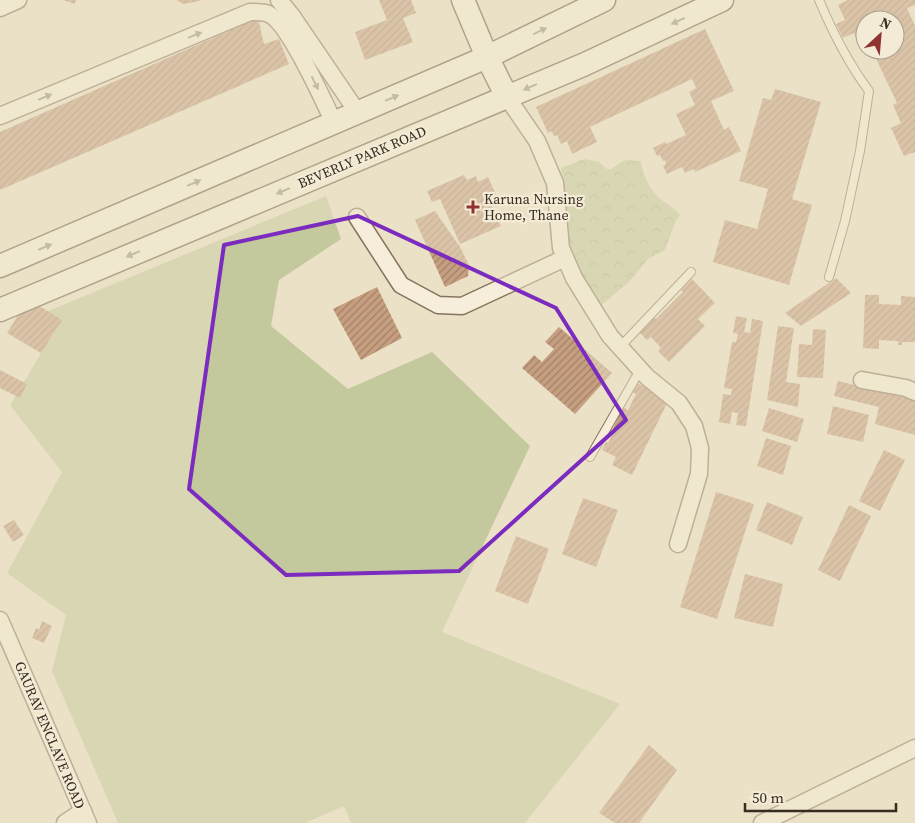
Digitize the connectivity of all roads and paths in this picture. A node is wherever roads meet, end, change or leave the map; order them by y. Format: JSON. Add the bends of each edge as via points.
{"nodes":[{"id":1,"x":18,"y":0,"type":"edge"},
{"id":2,"x":279,"y":0,"type":"edge"},
{"id":3,"x":462,"y":0,"type":"edge"},
{"id":4,"x":604,"y":0,"type":"edge"},
{"id":5,"x":722,"y":0,"type":"edge"},
{"id":6,"x":819,"y":0,"type":"edge"},
{"id":7,"x":0,"y":8,"type":"edge"},
{"id":8,"x":486,"y":57,"type":"junction"},
{"id":9,"x":506,"y":97,"type":"junction"},
{"id":10,"x":358,"y":112,"type":"junction"},
{"id":11,"x":0,"y":116,"type":"edge"},
{"id":12,"x":334,"y":123,"type":"junction"},
{"id":13,"x":357,"y":217,"type":"dead end"},
{"id":14,"x":565,"y":258,"type":"junction"},
{"id":15,"x":0,"y":266,"type":"edge"},
{"id":16,"x":691,"y":272,"type":"dead end"},
{"id":17,"x":829,"y":277,"type":"dead end"},
{"id":18,"x":0,"y":310,"type":"edge"},
{"id":19,"x":620,"y":347,"type":"junction"},
{"id":20,"x":640,"y":370,"type":"junction"},
{"id":21,"x":862,"y":380,"type":"dead end"},
{"id":22,"x":915,"y":392,"type":"edge"},
{"id":23,"x":590,"y":457,"type":"dead end"},
{"id":24,"x":678,"y":544,"type":"dead end"},
{"id":25,"x":0,"y":620,"type":"edge"},
{"id":26,"x":915,"y":748,"type":"edge"},
{"id":27,"x":85,"y":817,"type":"edge"},
{"id":28,"x":65,"y":823,"type":"edge"},
{"id":29,"x":762,"y":823,"type":"edge"}],
"edges":[{"from":1,"to":7,"type":"street"},
{"from":2,"to":10,"type":"street"},
{"from":3,"to":8,"type":"main road"},
{"from":8,"to":4,"type":"main road","one_way":true},
{"from":5,"to":9,"type":"main road","name":"BEVERLY PARK ROAD","one_way":true},
{"from":6,"to":17,"type":"lane","via":[[833,34],[868,92],[858,160]]},
{"from":8,"to":9,"type":"main road"},
{"from":10,"to":8,"type":"main road","one_way":true},
{"from":9,"to":14,"type":"street","via":[[537,141],[555,183],[561,248]]},
{"from":9,"to":18,"type":"main road","name":"BEVERLY PARK ROAD","one_way":true},
{"from":10,"to":12,"type":"main road"},
{"from":11,"to":12,"type":"street","one_way":true,"via":[[250,12],[267,13],[280,22],[315,81]]},
{"from":15,"to":12,"type":"main road","one_way":true},
{"from":13,"to":14,"type":"street","via":[[401,285],[438,305],[462,306]]},
{"from":14,"to":19,"type":"street","via":[[574,278]]},
{"from":16,"to":19,"type":"lane"},
{"from":19,"to":20,"type":"street"},
{"from":20,"to":23,"type":"lane"},
{"from":20,"to":24,"type":"street","via":[[679,403],[694,426],[700,448],[699,474]]},
{"from":21,"to":22,"type":"street"},
{"from":25,"to":27,"type":"street","name":"GAURAV ENCLAVE ROAD"},
{"from":26,"to":29,"type":"street"},
{"from":27,"to":28,"type":"street"}]}
